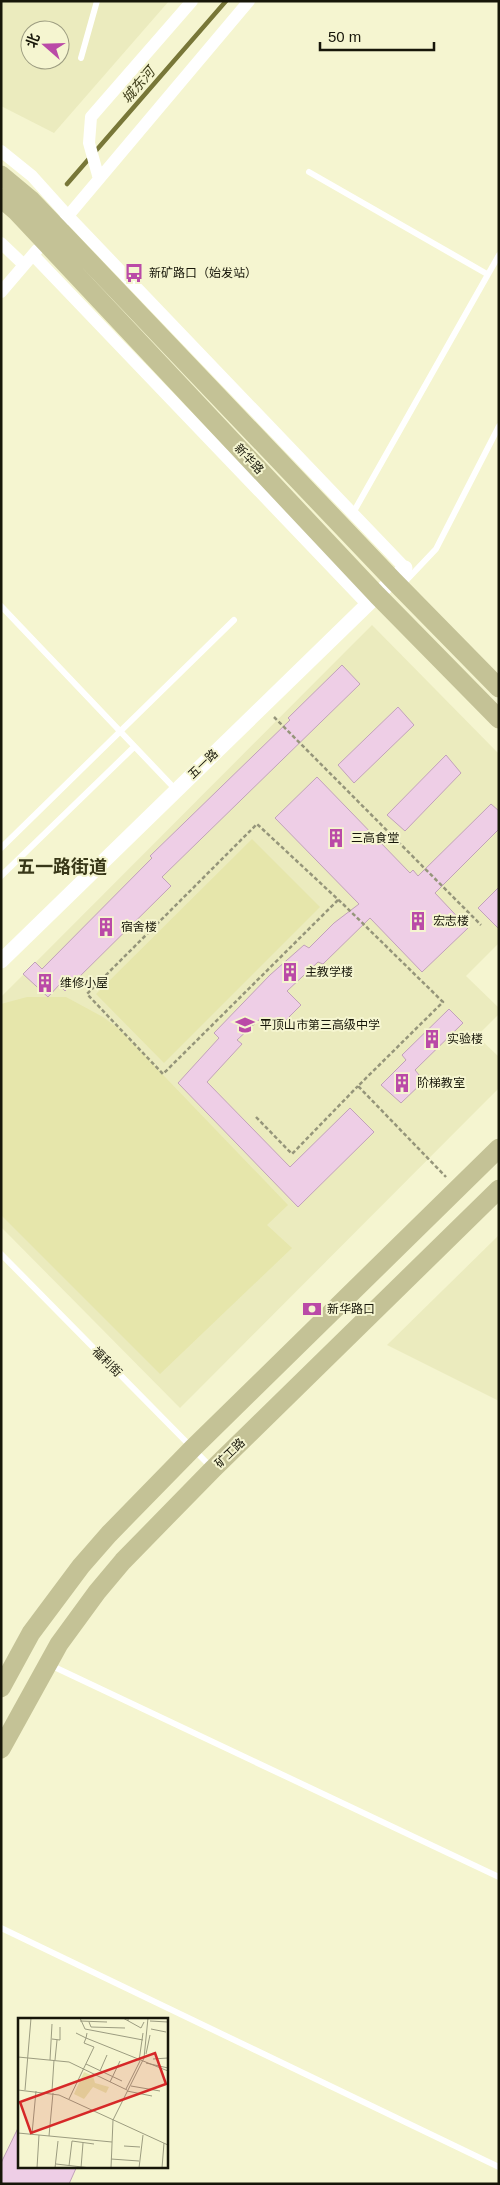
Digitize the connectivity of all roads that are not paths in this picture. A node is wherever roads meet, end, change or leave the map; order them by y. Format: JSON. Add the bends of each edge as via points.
{"nodes":[{"id":1,"x":97,"y":1,"type":"edge"},
{"id":2,"x":192,"y":1,"type":"edge"},
{"id":3,"x":249,"y":1,"type":"edge"},
{"id":4,"x":81,"y":58,"type":"dead end"},
{"id":5,"x":1,"y":151,"type":"edge"},
{"id":6,"x":310,"y":172,"type":"dead end"},
{"id":7,"x":1,"y":175,"type":"edge"},
{"id":8,"x":98,"y":175,"type":"junction"},
{"id":9,"x":1,"y":199,"type":"edge"},
{"id":10,"x":68,"y":216,"type":"junction"},
{"id":11,"x":1,"y":243,"type":"edge"},
{"id":12,"x":499,"y":254,"type":"edge"},
{"id":13,"x":33,"y":255,"type":"junction"},
{"id":14,"x":24,"y":265,"type":"junction"},
{"id":15,"x":487,"y":274,"type":"junction"},
{"id":16,"x":1,"y":292,"type":"edge"},
{"id":17,"x":499,"y":426,"type":"edge"},
{"id":18,"x":353,"y":513,"type":"junction"},
{"id":19,"x":399,"y":578,"type":"junction"},
{"id":20,"x":372,"y":599,"type":"junction"},
{"id":21,"x":1,"y":606,"type":"edge"},
{"id":22,"x":234,"y":620,"type":"dead end"},
{"id":23,"x":499,"y":688,"type":"edge"},
{"id":24,"x":499,"y":719,"type":"edge"},
{"id":25,"x":121,"y":732,"type":"junction"},
{"id":26,"x":134,"y":747,"type":"junction"},
{"id":27,"x":176,"y":790,"type":"junction"},
{"id":28,"x":1,"y":848,"type":"edge"},
{"id":29,"x":1,"y":876,"type":"edge"},
{"id":30,"x":1,"y":961,"type":"edge"},
{"id":31,"x":499,"y":1148,"type":"edge"},
{"id":32,"x":499,"y":1189,"type":"edge"},
{"id":33,"x":1,"y":1254,"type":"edge"},
{"id":34,"x":193,"y":1448,"type":"junction"},
{"id":35,"x":213,"y":1469,"type":"junction"},
{"id":36,"x":47,"y":1664,"type":"junction"},
{"id":37,"x":3,"y":1679,"type":"edge"},
{"id":38,"x":1,"y":1749,"type":"edge"},
{"id":39,"x":499,"y":1877,"type":"edge"},
{"id":40,"x":1,"y":1928,"type":"edge"},
{"id":41,"x":499,"y":2167,"type":"edge"}],
"edges":[{"from":1,"to":4,"type":"lane"},
{"from":2,"to":8,"type":"street","via":[[91,117],[89,143]]},
{"from":3,"to":8,"type":"street"},
{"from":5,"to":10,"type":"street","via":[[32,176]]},
{"from":6,"to":15,"type":"lane"},
{"from":7,"to":19,"type":"main road","name":"新华路","via":[[31,200]]},
{"from":8,"to":10,"type":"street"},
{"from":9,"to":20,"type":"main road","name":"新华路","via":[[16,211]]},
{"from":10,"to":13,"type":"street"},
{"from":10,"to":18,"type":"street"},
{"from":11,"to":14,"type":"street"},
{"from":12,"to":15,"type":"lane"},
{"from":13,"to":14,"type":"street"},
{"from":13,"to":20,"type":"street"},
{"from":14,"to":16,"type":"street"},
{"from":15,"to":18,"type":"lane"},
{"from":17,"to":19,"type":"lane","via":[[436,549]]},
{"from":18,"to":19,"type":"street"},
{"from":19,"to":20,"type":"street","name":"五一路"},
{"from":19,"to":23,"type":"main road","name":"新华路"},
{"from":20,"to":24,"type":"main road","name":"新华路"},
{"from":20,"to":27,"type":"street","name":"五一路"},
{"from":21,"to":25,"type":"lane"},
{"from":22,"to":25,"type":"lane"},
{"from":25,"to":26,"type":"lane"},
{"from":25,"to":28,"type":"lane"},
{"from":26,"to":27,"type":"lane"},
{"from":26,"to":29,"type":"lane"},
{"from":27,"to":30,"type":"street","name":"五一路"},
{"from":31,"to":34,"type":"main road"},
{"from":32,"to":35,"type":"main road","name":"矿工路"},
{"from":33,"to":34,"type":"lane","name":"福利街"},
{"from":34,"to":35,"type":"lane","name":"福利街"},
{"from":34,"to":37,"type":"main road","via":[[81,1566],[31,1633]]},
{"from":35,"to":36,"type":"main road","name":"矿工路","via":[[123,1561],[71,1625]]},
{"from":36,"to":38,"type":"main road","name":"矿工路"},
{"from":36,"to":39,"type":"lane"},
{"from":40,"to":41,"type":"lane"}]}
